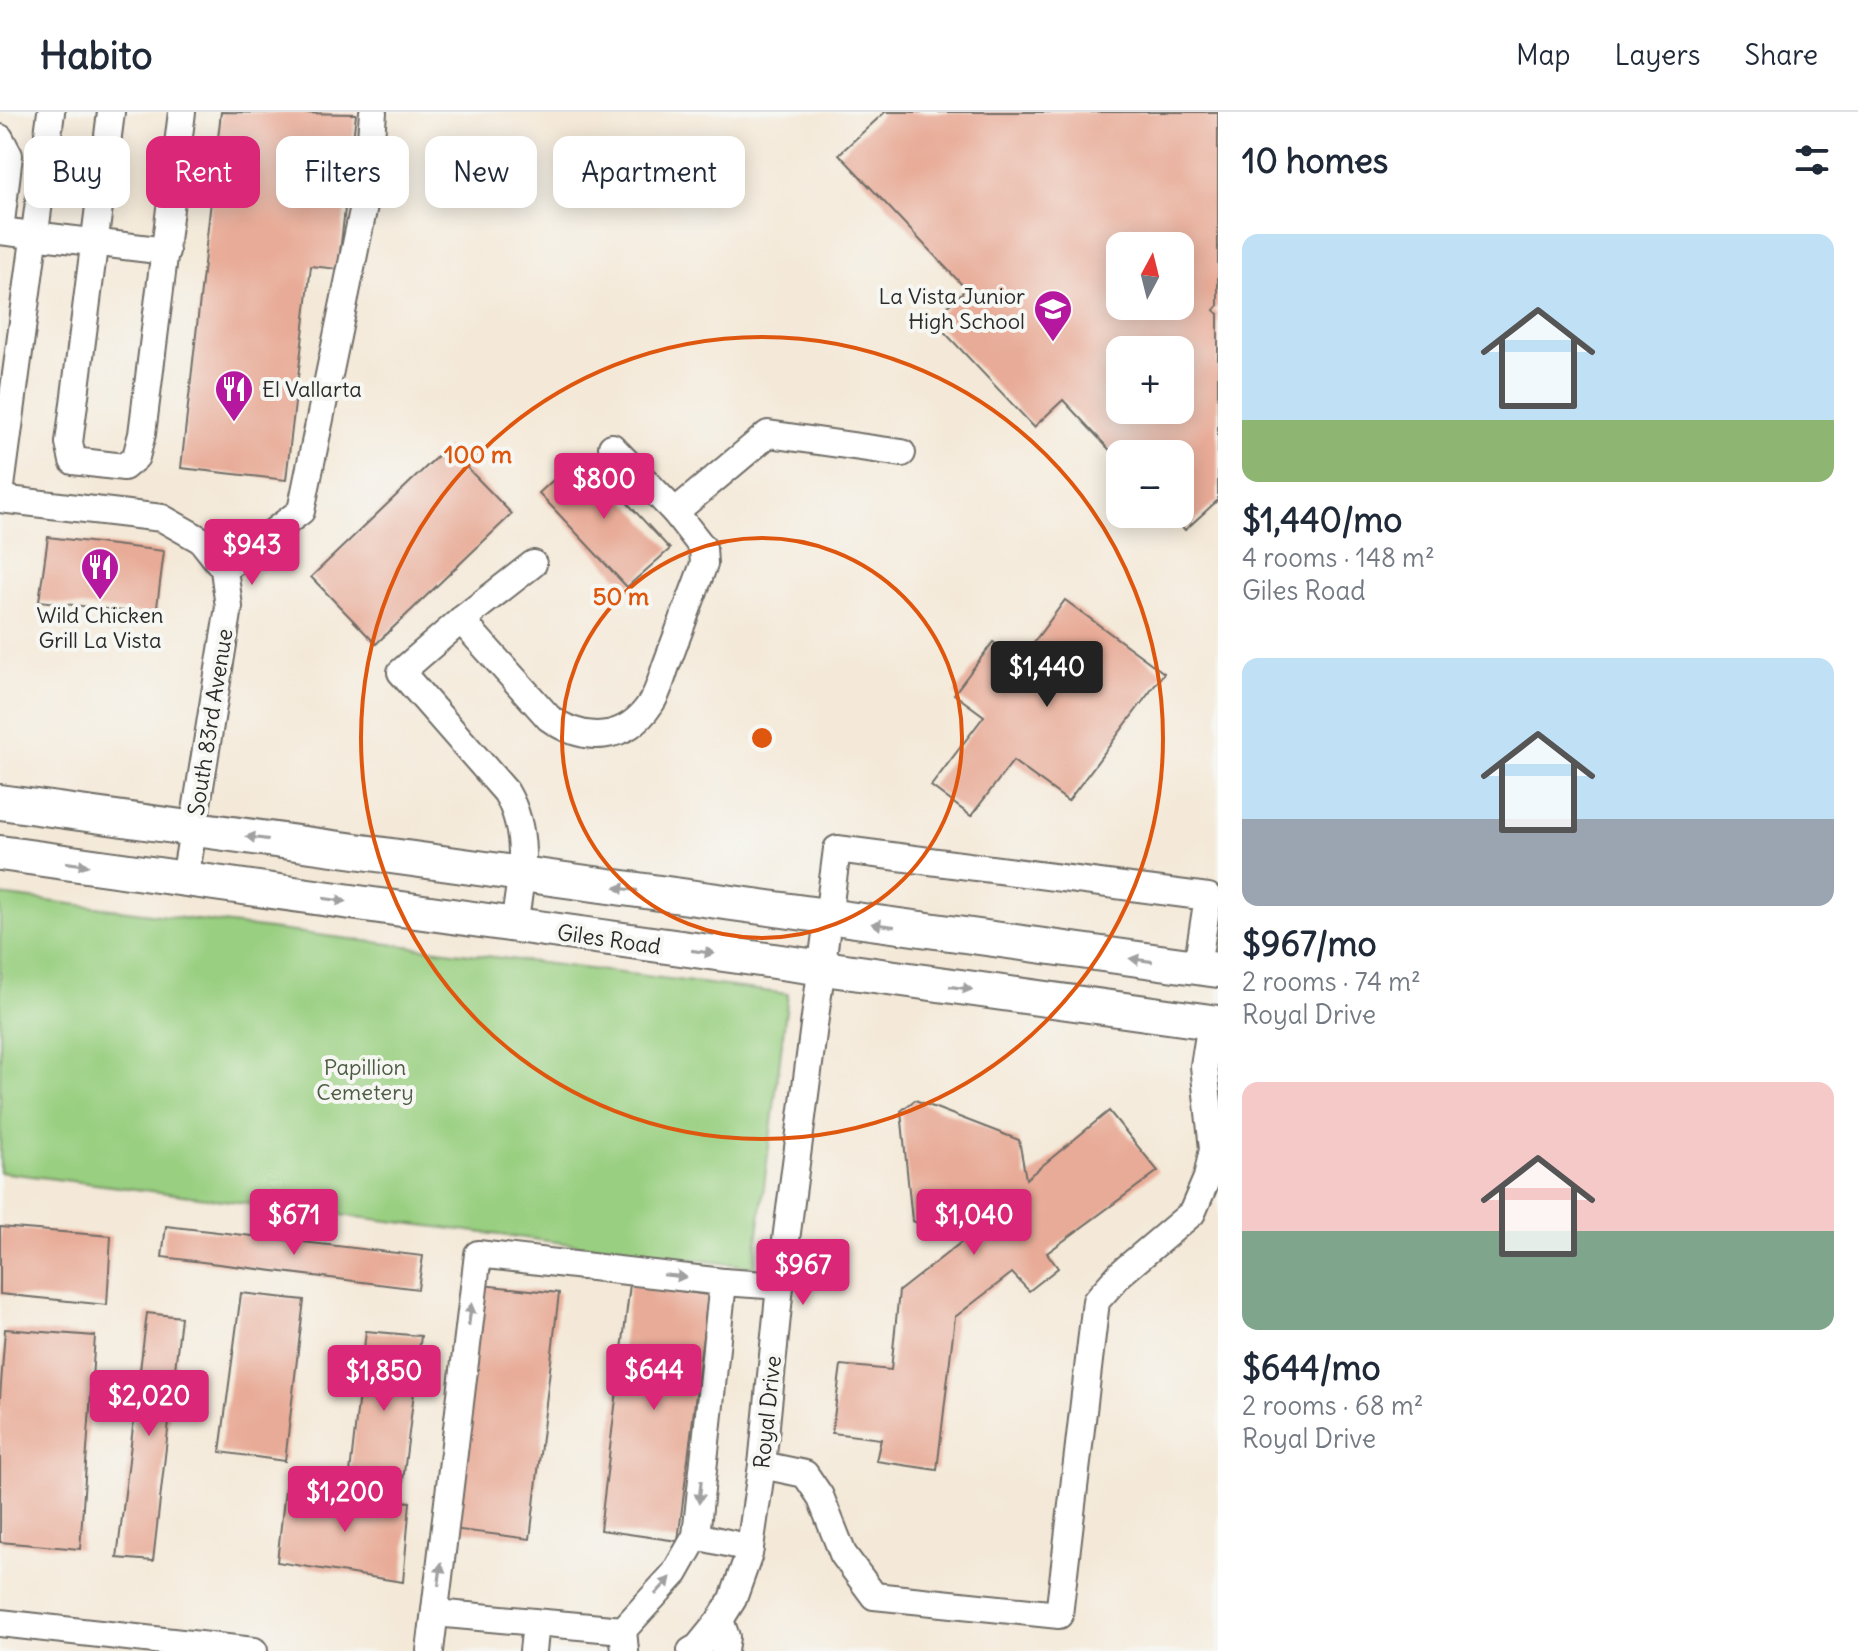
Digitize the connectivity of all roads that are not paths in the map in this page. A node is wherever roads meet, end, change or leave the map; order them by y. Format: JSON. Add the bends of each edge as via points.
{"nodes":[{"id":1,"x":51,"y":112,"type":"edge"},
{"id":2,"x":111,"y":112,"type":"edge"},
{"id":3,"x":182,"y":112,"type":"edge"},
{"id":4,"x":373,"y":112,"type":"edge"},
{"id":5,"x":0,"y":138,"type":"edge"},
{"id":6,"x":0,"y":231,"type":"edge"},
{"id":7,"x":35,"y":234,"type":"junction"},
{"id":8,"x":95,"y":242,"type":"junction"},
{"id":9,"x":166,"y":251,"type":"junction"},
{"id":10,"x":612,"y":447,"type":"dead end"},
{"id":11,"x":902,"y":453,"type":"dead end"},
{"id":12,"x":0,"y":496,"type":"edge"},
{"id":13,"x":675,"y":512,"type":"junction"},
{"id":14,"x":533,"y":564,"type":"dead end"},
{"id":15,"x":224,"y":569,"type":"junction"},
{"id":16,"x":461,"y":620,"type":"junction"},
{"id":17,"x":0,"y":802,"type":"edge"},
{"id":18,"x":193,"y":829,"type":"junction"},
{"id":19,"x":0,"y":853,"type":"edge"},
{"id":20,"x":522,"y":875,"type":"junction"},
{"id":21,"x":185,"y":879,"type":"junction"},
{"id":22,"x":828,"y":917,"type":"junction"},
{"id":23,"x":514,"y":925,"type":"junction"},
{"id":24,"x":821,"y":968,"type":"junction"},
{"id":25,"x":1207,"y":969,"type":"edge"},
{"id":26,"x":1214,"y":1023,"type":"edge"},
{"id":27,"x":723,"y":1282,"type":"junction"},
{"id":28,"x":780,"y":1286,"type":"junction"},
{"id":29,"x":762,"y":1465,"type":"junction"},
{"id":30,"x":696,"y":1536,"type":"junction"},
{"id":31,"x":750,"y":1548,"type":"junction"},
{"id":32,"x":435,"y":1613,"type":"junction"},
{"id":33,"x":720,"y":1620,"type":"junction"},
{"id":34,"x":0,"y":1623,"type":"edge"},
{"id":35,"x":536,"y":1623,"type":"junction"},
{"id":36,"x":624,"y":1641,"type":"edge"},
{"id":37,"x":254,"y":1651,"type":"edge"},
{"id":38,"x":430,"y":1651,"type":"edge"},
{"id":39,"x":533,"y":1651,"type":"edge"},
{"id":40,"x":691,"y":1651,"type":"edge"},
{"id":41,"x":724,"y":1651,"type":"edge"}],
"edges":[{"from":1,"to":7,"type":"street"},
{"from":2,"to":8,"type":"street"},
{"from":3,"to":9,"type":"street"},
{"from":4,"to":15,"type":"street","via":[[367,191],[301,511]]},
{"from":5,"to":6,"type":"street","via":[[9,155]]},
{"from":6,"to":7,"type":"street"},
{"from":7,"to":8,"type":"street"},
{"from":7,"to":12,"type":"street"},
{"from":8,"to":9,"type":"street"},
{"from":8,"to":9,"type":"street","via":[[69,443],[73,461],[95,465],[124,467],[136,457]]},
{"from":10,"to":13,"type":"street"},
{"from":11,"to":13,"type":"street","via":[[768,434]]},
{"from":12,"to":15,"type":"street","via":[[162,518],[201,540]]},
{"from":13,"to":16,"type":"street","via":[[703,548],[704,564],[652,702],[636,721],[613,734],[585,735],[549,718]]},
{"from":14,"to":16,"type":"street"},
{"from":15,"to":18,"type":"street","name":"South 83rd Avenue","via":[[229,607]]},
{"from":16,"to":20,"type":"street","via":[[401,672],[506,792],[522,839]]},
{"from":17,"to":18,"type":"main road"},
{"from":20,"to":18,"type":"main road","one_way":true},
{"from":18,"to":21,"type":"street","name":"South 83rd Avenue"},
{"from":19,"to":21,"type":"main road","name":"Giles Road","one_way":true},
{"from":22,"to":20,"type":"main road","one_way":true},
{"from":20,"to":23,"type":"street"},
{"from":21,"to":23,"type":"main road","name":"Giles Road","one_way":true},
{"from":22,"to":24,"type":"street","name":"Royal Drive"},
{"from":25,"to":22,"type":"main road","one_way":true},
{"from":22,"to":25,"type":"street","name":"Royal Drive","via":[[837,849],[1208,897]]},
{"from":23,"to":24,"type":"main road","name":"Giles Road","one_way":true},
{"from":24,"to":26,"type":"main road","name":"Giles Road","one_way":true},
{"from":24,"to":28,"type":"street","name":"Royal Drive"},
{"from":26,"to":29,"type":"street","via":[[1204,1066],[1213,1149],[1207,1178],[1192,1213],[1096,1301],[1059,1615],[874,1596],[843,1554],[820,1496],[805,1474]]},
{"from":27,"to":28,"type":"street"},
{"from":27,"to":30,"type":"street","one_way":true},
{"from":32,"to":27,"type":"street","one_way":true,"via":[[478,1254]]},
{"from":28,"to":29,"type":"street","name":"Royal Drive"},
{"from":29,"to":31,"type":"street","name":"Royal Drive"},
{"from":30,"to":31,"type":"street"},
{"from":36,"to":30,"type":"street","one_way":true},
{"from":31,"to":33,"type":"street","name":"Royal Drive"},
{"from":32,"to":35,"type":"street"},
{"from":32,"to":38,"type":"street"},
{"from":33,"to":40,"type":"street","name":"Royal Drive"},
{"from":33,"to":41,"type":"street"},
{"from":34,"to":37,"type":"street"},
{"from":35,"to":36,"type":"street"},
{"from":35,"to":39,"type":"street"}]}
